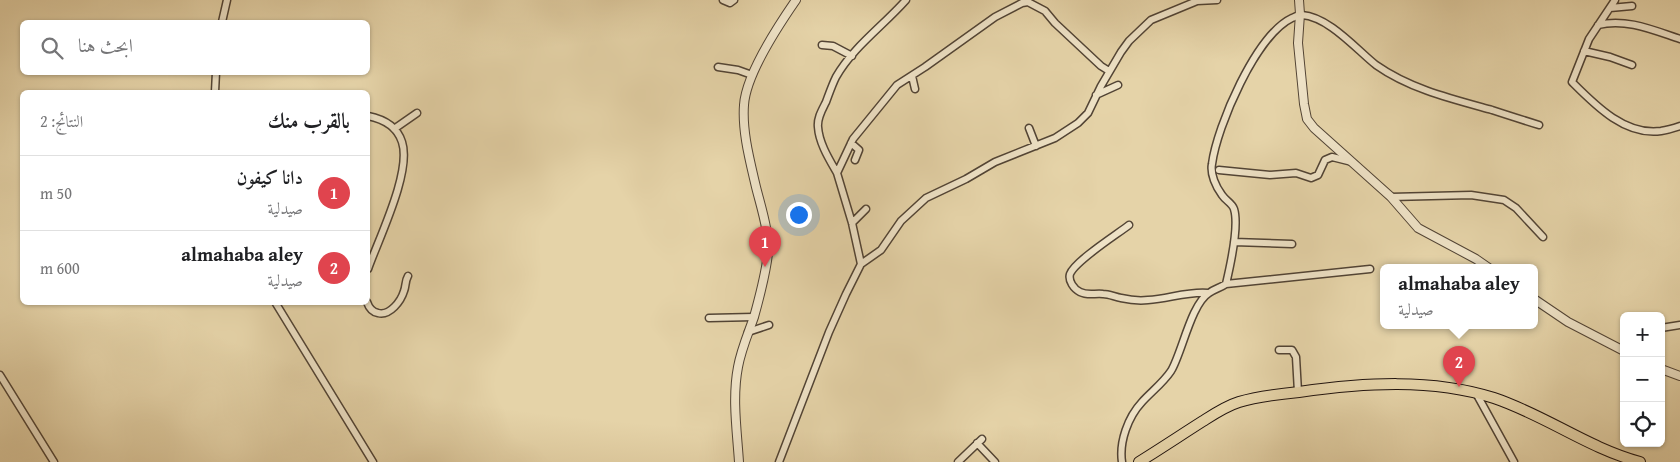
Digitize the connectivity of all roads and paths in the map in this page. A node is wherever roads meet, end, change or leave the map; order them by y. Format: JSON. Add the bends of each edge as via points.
{"nodes":[{"id":1,"x":227,"y":0,"type":"edge"},
{"id":2,"x":723,"y":0,"type":"edge"},
{"id":3,"x":734,"y":0,"type":"edge"},
{"id":4,"x":796,"y":0,"type":"edge"},
{"id":5,"x":906,"y":0,"type":"edge"},
{"id":6,"x":1217,"y":0,"type":"edge"},
{"id":7,"x":1299,"y":0,"type":"edge"},
{"id":8,"x":1615,"y":0,"type":"edge"},
{"id":9,"x":1029,"y":1,"type":"edge"},
{"id":10,"x":1632,"y":6,"type":"dead end"},
{"id":11,"x":1610,"y":8,"type":"junction"},
{"id":12,"x":1300,"y":14,"type":"junction"},
{"id":13,"x":222,"y":20,"type":"edge"},
{"id":14,"x":1598,"y":25,"type":"junction"},
{"id":15,"x":1680,"y":39,"type":"edge"},
{"id":16,"x":822,"y":45,"type":"dead end"},
{"id":17,"x":1584,"y":51,"type":"junction"},
{"id":18,"x":852,"y":56,"type":"junction"},
{"id":19,"x":1632,"y":65,"type":"dead end"},
{"id":20,"x":718,"y":68,"type":"dead end"},
{"id":21,"x":1109,"y":71,"type":"junction"},
{"id":22,"x":216,"y":75,"type":"edge"},
{"id":23,"x":752,"y":75,"type":"junction"},
{"id":24,"x":912,"y":76,"type":"junction"},
{"id":25,"x":1118,"y":85,"type":"dead end"},
{"id":26,"x":915,"y":89,"type":"dead end"},
{"id":27,"x":214,"y":90,"type":"edge"},
{"id":28,"x":1096,"y":95,"type":"junction"},
{"id":29,"x":417,"y":113,"type":"dead end"},
{"id":30,"x":370,"y":116,"type":"edge"},
{"id":31,"x":1538,"y":125,"type":"dead end"},
{"id":32,"x":1680,"y":126,"type":"edge"},
{"id":33,"x":394,"y":128,"type":"junction"},
{"id":34,"x":1029,"y":128,"type":"dead end"},
{"id":35,"x":852,"y":143,"type":"junction"},
{"id":36,"x":1036,"y":146,"type":"junction"},
{"id":37,"x":855,"y":160,"type":"dead end"},
{"id":38,"x":1352,"y":162,"type":"junction"},
{"id":39,"x":1219,"y":170,"type":"dead end"},
{"id":40,"x":837,"y":173,"type":"junction"},
{"id":41,"x":1391,"y":197,"type":"junction"},
{"id":42,"x":866,"y":209,"type":"dead end"},
{"id":43,"x":852,"y":223,"type":"junction"},
{"id":44,"x":1129,"y":225,"type":"dead end"},
{"id":45,"x":1543,"y":237,"type":"dead end"},
{"id":46,"x":1234,"y":242,"type":"junction"},
{"id":47,"x":1292,"y":244,"type":"dead end"},
{"id":48,"x":370,"y":264,"type":"edge"},
{"id":49,"x":861,"y":264,"type":"junction"},
{"id":50,"x":1482,"y":264,"type":"edge"},
{"id":51,"x":1370,"y":269,"type":"dead end"},
{"id":52,"x":408,"y":276,"type":"dead end"},
{"id":53,"x":1226,"y":284,"type":"junction"},
{"id":54,"x":1208,"y":293,"type":"junction"},
{"id":55,"x":1538,"y":302,"type":"edge"},
{"id":56,"x":277,"y":305,"type":"edge"},
{"id":57,"x":368,"y":305,"type":"edge"},
{"id":58,"x":754,"y":317,"type":"junction"},
{"id":59,"x":710,"y":318,"type":"dead end"},
{"id":60,"x":769,"y":325,"type":"dead end"},
{"id":61,"x":1680,"y":325,"type":"edge"},
{"id":62,"x":1665,"y":327,"type":"edge"},
{"id":63,"x":748,"y":332,"type":"junction"},
{"id":64,"x":1279,"y":350,"type":"dead end"},
{"id":65,"x":1620,"y":350,"type":"edge"},
{"id":66,"x":1665,"y":370,"type":"edge"},
{"id":67,"x":0,"y":374,"type":"edge"},
{"id":68,"x":1680,"y":376,"type":"edge"},
{"id":69,"x":1298,"y":392,"type":"junction"},
{"id":70,"x":1476,"y":393,"type":"junction"},
{"id":71,"x":54,"y":462,"type":"edge"},
{"id":72,"x":373,"y":462,"type":"edge"},
{"id":73,"x":739,"y":462,"type":"edge"},
{"id":74,"x":779,"y":462,"type":"edge"},
{"id":75,"x":958,"y":462,"type":"edge"},
{"id":76,"x":995,"y":462,"type":"edge"},
{"id":77,"x":1122,"y":462,"type":"edge"},
{"id":78,"x":1139,"y":462,"type":"edge"},
{"id":79,"x":1514,"y":462,"type":"edge"},
{"id":80,"x":1640,"y":462,"type":"edge"}],
"edges":[{"from":1,"to":13,"type":"street"},
{"from":2,"to":3,"type":"street","via":[[730,3]]},
{"from":4,"to":23,"type":"street"},
{"from":5,"to":18,"type":"street"},
{"from":6,"to":21,"type":"street","via":[[1197,1],[1151,20],[1130,41]]},
{"from":7,"to":12,"type":"street"},
{"from":8,"to":11,"type":"street"},
{"from":9,"to":21,"type":"street","via":[[1045,11]]},
{"from":9,"to":24,"type":"street","via":[[995,17]]},
{"from":10,"to":11,"type":"street"},
{"from":11,"to":14,"type":"street"},
{"from":12,"to":31,"type":"street","via":[[1327,25],[1397,78],[1455,100]]},
{"from":12,"to":38,"type":"street","via":[[1298,43],[1307,119]]},
{"from":12,"to":46,"type":"street","via":[[1278,26],[1260,48],[1233,100],[1214,152],[1212,174],[1222,196],[1233,205],[1235,212]]},
{"from":14,"to":15,"type":"street","via":[[1638,25]]},
{"from":14,"to":17,"type":"street"},
{"from":16,"to":18,"type":"street","via":[[833,46]]},
{"from":17,"to":19,"type":"street"},
{"from":17,"to":32,"type":"street","via":[[1572,82],[1602,110],[1620,123],[1640,129],[1660,131]]},
{"from":18,"to":40,"type":"street","via":[[836,77],[819,117],[821,141]]},
{"from":20,"to":23,"type":"street"},
{"from":21,"to":28,"type":"street"},
{"from":22,"to":27,"type":"street"},
{"from":23,"to":58,"type":"street","via":[[744,104],[745,134],[768,245]]},
{"from":24,"to":26,"type":"street"},
{"from":24,"to":35,"type":"street","via":[[897,85]]},
{"from":25,"to":28,"type":"street"},
{"from":28,"to":36,"type":"street","via":[[1088,113],[1078,123]]},
{"from":29,"to":33,"type":"street"},
{"from":30,"to":33,"type":"street","via":[[384,120]]},
{"from":33,"to":48,"type":"street","via":[[403,142],[404,162]]},
{"from":34,"to":36,"type":"street"},
{"from":35,"to":37,"type":"street","via":[[859,150]]},
{"from":35,"to":40,"type":"street"},
{"from":36,"to":49,"type":"street","via":[[995,162],[926,198],[901,221],[881,250]]},
{"from":38,"to":39,"type":"street","via":[[1332,157],[1325,160],[1318,175],[1311,178],[1296,173],[1270,175]]},
{"from":38,"to":41,"type":"street"},
{"from":40,"to":43,"type":"street"},
{"from":41,"to":45,"type":"street","via":[[1471,195],[1504,200]]},
{"from":41,"to":50,"type":"street","via":[[1418,228]]},
{"from":42,"to":43,"type":"street"},
{"from":43,"to":49,"type":"street"},
{"from":44,"to":54,"type":"street","via":[[1076,266],[1070,273],[1073,286],[1080,292],[1136,300]]},
{"from":46,"to":47,"type":"street"},
{"from":46,"to":53,"type":"street"},
{"from":49,"to":74,"type":"street","via":[[829,332]]},
{"from":51,"to":53,"type":"street"},
{"from":52,"to":57,"type":"street","via":[[399,301],[387,312],[376,313]]},
{"from":53,"to":54,"type":"street"},
{"from":54,"to":77,"type":"street","via":[[1194,315],[1172,370],[1133,414],[1120,451]]},
{"from":55,"to":65,"type":"street"},
{"from":56,"to":72,"type":"street"},
{"from":58,"to":59,"type":"street"},
{"from":58,"to":63,"type":"street"},
{"from":60,"to":63,"type":"street"},
{"from":61,"to":62,"type":"street"},
{"from":63,"to":73,"type":"street","via":[[736,375]]},
{"from":64,"to":69,"type":"street","via":[[1292,350],[1296,357]]},
{"from":66,"to":68,"type":"street"},
{"from":67,"to":71,"type":"street"},
{"from":69,"to":70,"type":"main road","via":[[1366,385],[1437,387]]},
{"from":69,"to":78,"type":"main road","via":[[1239,402]]},
{"from":70,"to":79,"type":"street"},
{"from":70,"to":80,"type":"main road"},
{"from":75,"to":76,"type":"street","via":[[979,441]]}]}
